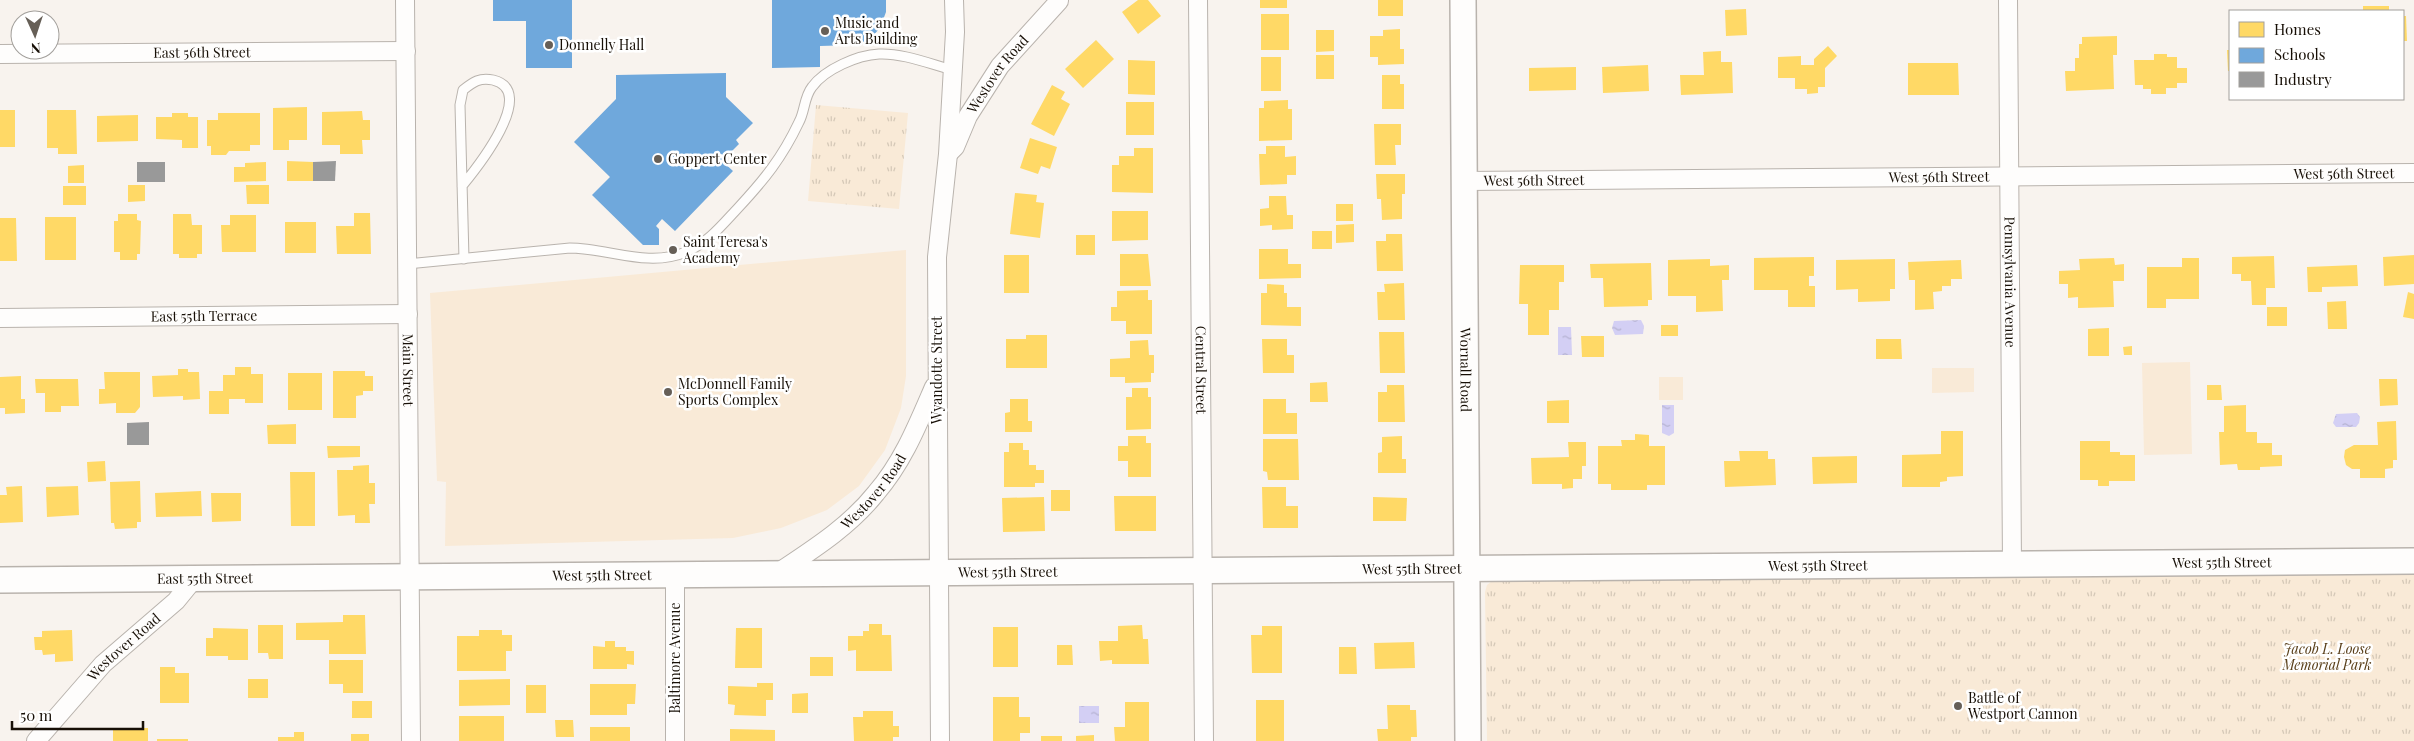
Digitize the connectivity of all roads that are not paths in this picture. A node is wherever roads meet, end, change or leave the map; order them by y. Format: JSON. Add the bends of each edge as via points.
{"nodes":[{"id":1,"x":405,"y":0,"type":"edge"},
{"id":2,"x":954,"y":0,"type":"edge"},
{"id":3,"x":1059,"y":0,"type":"edge"},
{"id":4,"x":1198,"y":0,"type":"edge"},
{"id":5,"x":1463,"y":0,"type":"edge"},
{"id":6,"x":2008,"y":0,"type":"edge"},
{"id":7,"x":406,"y":51,"type":"junction"},
{"id":8,"x":0,"y":54,"type":"edge"},
{"id":9,"x":953,"y":70,"type":"junction"},
{"id":10,"x":948,"y":154,"type":"junction"},
{"id":11,"x":2414,"y":173,"type":"edge"},
{"id":12,"x":2009,"y":176,"type":"junction"},
{"id":13,"x":1464,"y":181,"type":"junction"},
{"id":14,"x":462,"y":186,"type":"junction"},
{"id":15,"x":464,"y":259,"type":"junction"},
{"id":16,"x":407,"y":264,"type":"junction"},
{"id":17,"x":408,"y":314,"type":"junction"},
{"id":18,"x":0,"y":318,"type":"edge"},
{"id":19,"x":937,"y":380,"type":"junction"},
{"id":20,"x":2414,"y":561,"type":"edge"},
{"id":21,"x":2012,"y":565,"type":"junction"},
{"id":22,"x":1202,"y":570,"type":"junction"},
{"id":23,"x":1467,"y":570,"type":"junction"},
{"id":24,"x":938,"y":573,"type":"junction"},
{"id":25,"x":776,"y":575,"type":"junction"},
{"id":26,"x":675,"y":576,"type":"junction"},
{"id":27,"x":410,"y":578,"type":"junction"},
{"id":28,"x":194,"y":579,"type":"junction"},
{"id":29,"x":0,"y":580,"type":"edge"},
{"id":30,"x":36,"y":741,"type":"edge"},
{"id":31,"x":411,"y":741,"type":"edge"},
{"id":32,"x":675,"y":741,"type":"edge"},
{"id":33,"x":940,"y":741,"type":"edge"},
{"id":34,"x":1204,"y":741,"type":"edge"},
{"id":35,"x":1468,"y":741,"type":"edge"}],
"edges":[{"from":1,"to":7,"type":"street","name":"Main Street"},
{"from":2,"to":9,"type":"street","name":"Wyandotte Street"},
{"from":3,"to":10,"type":"street","name":"Westover Road","via":[[1000,66]]},
{"from":4,"to":22,"type":"street","name":"Central Street"},
{"from":5,"to":13,"type":"main road","name":"Wornall Road"},
{"from":6,"to":12,"type":"street","name":"Pennsylvania Avenue"},
{"from":7,"to":8,"type":"street","name":"East 56th Street"},
{"from":7,"to":16,"type":"street","name":"Main Street"},
{"from":9,"to":10,"type":"street","name":"Wyandotte Street"},
{"from":9,"to":15,"type":"lane","via":[[880,54],[845,64],[823,76],[811,87],[800,120],[770,173],[711,237],[685,252],[662,258],[640,258],[570,248]]},
{"from":10,"to":19,"type":"street","name":"Wyandotte Street","via":[[937,257]]},
{"from":11,"to":12,"type":"street","name":"West 56th Street"},
{"from":12,"to":13,"type":"street","name":"West 56th Street"},
{"from":12,"to":21,"type":"street","name":"Pennsylvania Avenue"},
{"from":13,"to":23,"type":"main road","name":"Wornall Road"},
{"from":14,"to":14,"type":"lane","via":[[462,90],[474,81],[501,82],[507,90],[510,104],[505,124],[478,168]]},
{"from":14,"to":15,"type":"lane"},
{"from":15,"to":16,"type":"lane"},
{"from":16,"to":17,"type":"street","name":"Main Street"},
{"from":17,"to":18,"type":"street","name":"East 55th Terrace"},
{"from":17,"to":27,"type":"street","name":"Main Street"},
{"from":19,"to":24,"type":"street","name":"Wyandotte Street"},
{"from":19,"to":25,"type":"street","name":"Westover Road","via":[[909,444],[876,494],[834,535]]},
{"from":20,"to":21,"type":"main road","name":"West 55th Street"},
{"from":21,"to":23,"type":"main road","name":"West 55th Street"},
{"from":22,"to":23,"type":"main road","name":"West 55th Street"},
{"from":22,"to":24,"type":"main road","name":"West 55th Street"},
{"from":22,"to":34,"type":"street","name":"Central Street"},
{"from":23,"to":35,"type":"main road","name":"Wornall Road"},
{"from":24,"to":25,"type":"main road","name":"West 55th Street"},
{"from":24,"to":33,"type":"street","name":"Wyandotte Street"},
{"from":25,"to":26,"type":"main road","name":"West 55th Street"},
{"from":26,"to":27,"type":"main road","name":"West 55th Street"},
{"from":26,"to":32,"type":"street","name":"Baltimore Avenue"},
{"from":27,"to":28,"type":"main road","name":"East 55th Street"},
{"from":27,"to":31,"type":"street","name":"Main Street"},
{"from":28,"to":29,"type":"main road","name":"East 55th Street"},
{"from":28,"to":30,"type":"street","name":"Westover Road","via":[[176,601],[103,664]]}]}
